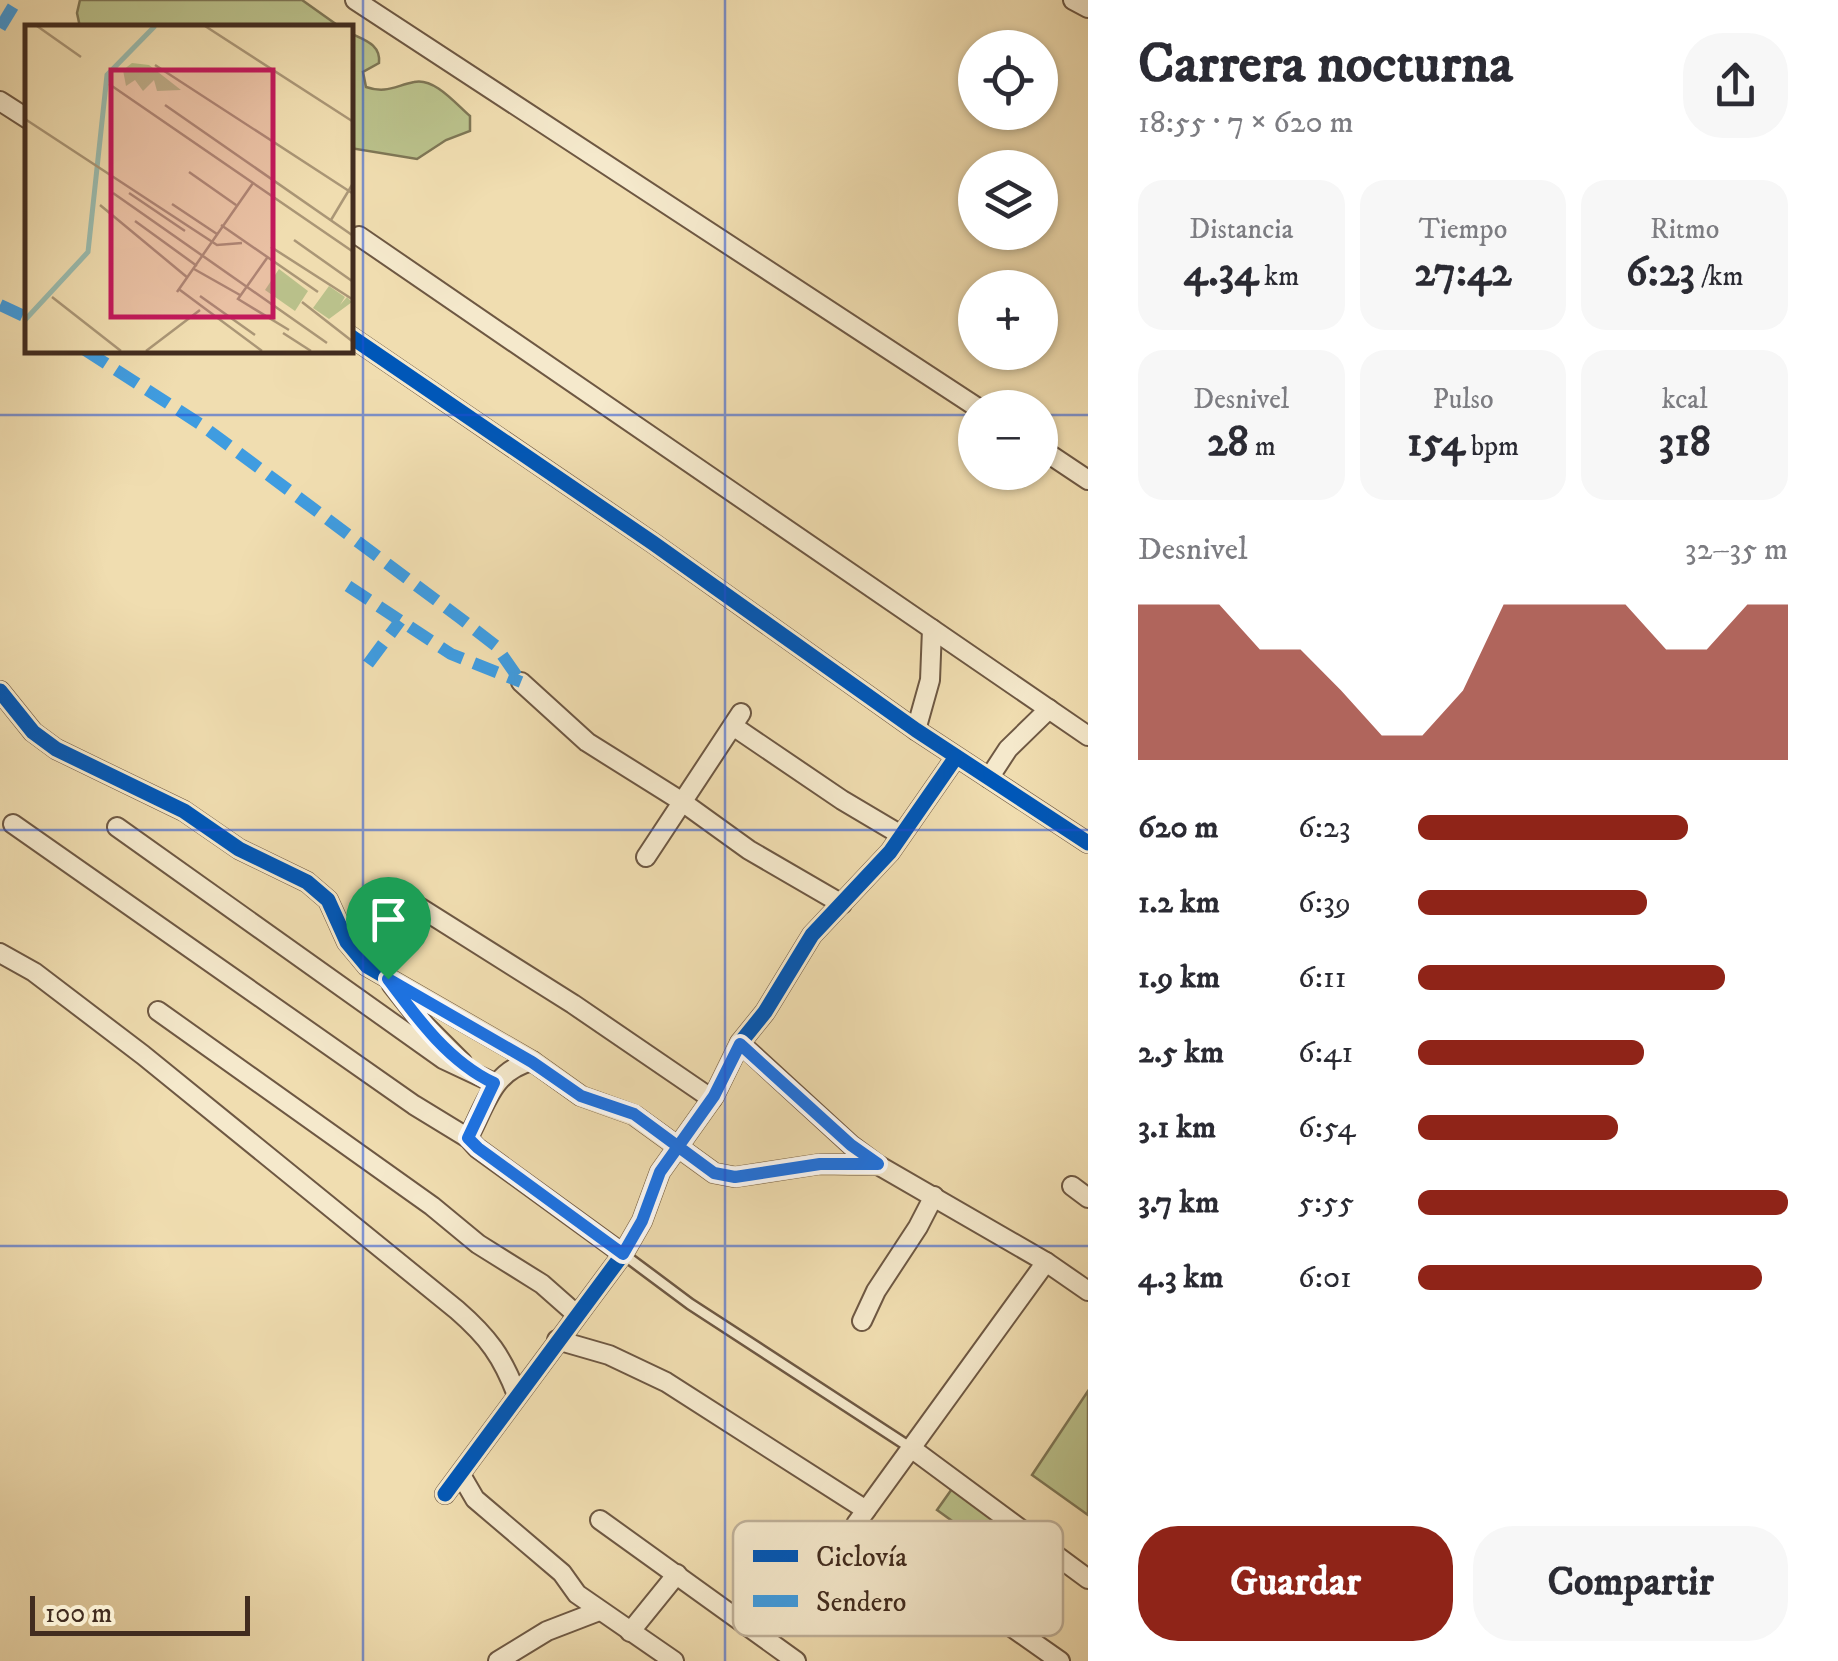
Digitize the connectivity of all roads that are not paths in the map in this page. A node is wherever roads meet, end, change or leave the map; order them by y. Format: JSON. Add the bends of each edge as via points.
{"nodes":[{"id":1,"x":355,"y":0,"type":"edge"},
{"id":2,"x":1073,"y":0,"type":"edge"},
{"id":3,"x":1088,"y":8,"type":"edge"},
{"id":4,"x":0,"y":102,"type":"edge"},
{"id":5,"x":25,"y":118,"type":"edge"},
{"id":6,"x":359,"y":236,"type":"dead end"},
{"id":7,"x":352,"y":337,"type":"edge"},
{"id":8,"x":958,"y":395,"type":"edge"},
{"id":9,"x":1058,"y":460,"type":"edge"},
{"id":10,"x":1088,"y":480,"type":"edge"},
{"id":11,"x":932,"y":629,"type":"junction"},
{"id":12,"x":521,"y":682,"type":"dead end"},
{"id":13,"x":0,"y":692,"type":"edge"},
{"id":14,"x":1049,"y":709,"type":"junction"},
{"id":15,"x":916,"y":730,"type":"junction"},
{"id":16,"x":1088,"y":736,"type":"edge"},
{"id":17,"x":956,"y":757,"type":"junction"},
{"id":18,"x":989,"y":778,"type":"junction"},
{"id":19,"x":681,"y":801,"type":"junction"},
{"id":20,"x":14,"y":824,"type":"dead end"},
{"id":21,"x":117,"y":827,"type":"dead end"},
{"id":22,"x":901,"y":835,"type":"junction"},
{"id":23,"x":1088,"y":843,"type":"edge"},
{"id":24,"x":646,"y":857,"type":"dead end"},
{"id":25,"x":408,"y":900,"type":"dead end"},
{"id":26,"x":842,"y":904,"type":"junction"},
{"id":27,"x":0,"y":953,"type":"edge"},
{"id":28,"x":388,"y":979,"type":"junction"},
{"id":29,"x":158,"y":1011,"type":"dead end"},
{"id":30,"x":740,"y":1044,"type":"junction"},
{"id":31,"x":532,"y":1062,"type":"junction"},
{"id":32,"x":472,"y":1073,"type":"junction"},
{"id":33,"x":494,"y":1083,"type":"junction"},
{"id":34,"x":712,"y":1099,"type":"junction"},
{"id":35,"x":468,"y":1138,"type":"junction"},
{"id":36,"x":677,"y":1148,"type":"junction"},
{"id":37,"x":878,"y":1164,"type":"junction"},
{"id":38,"x":1072,"y":1186,"type":"dead end"},
{"id":39,"x":934,"y":1196,"type":"junction"},
{"id":40,"x":1088,"y":1198,"type":"edge"},
{"id":41,"x":623,"y":1254,"type":"junction"},
{"id":42,"x":1046,"y":1262,"type":"junction"},
{"id":43,"x":1088,"y":1291,"type":"edge"},
{"id":44,"x":576,"y":1314,"type":"junction"},
{"id":45,"x":862,"y":1321,"type":"dead end"},
{"id":46,"x":557,"y":1340,"type":"junction"},
{"id":47,"x":517,"y":1395,"type":"junction"},
{"id":48,"x":911,"y":1448,"type":"junction"},
{"id":49,"x":461,"y":1475,"type":"junction"},
{"id":50,"x":445,"y":1494,"type":"dead end"},
{"id":51,"x":866,"y":1510,"type":"junction"},
{"id":52,"x":600,"y":1520,"type":"dead end"},
{"id":53,"x":858,"y":1521,"type":"edge"},
{"id":54,"x":1010,"y":1521,"type":"edge"},
{"id":55,"x":1063,"y":1560,"type":"edge"},
{"id":56,"x":676,"y":1574,"type":"junction"},
{"id":57,"x":1088,"y":1579,"type":"edge"},
{"id":58,"x":600,"y":1611,"type":"junction"},
{"id":59,"x":733,"y":1615,"type":"edge"},
{"id":60,"x":630,"y":1632,"type":"junction"},
{"id":61,"x":762,"y":1636,"type":"edge"},
{"id":62,"x":1024,"y":1636,"type":"edge"},
{"id":63,"x":498,"y":1661,"type":"edge"},
{"id":64,"x":674,"y":1661,"type":"edge"},
{"id":65,"x":796,"y":1661,"type":"edge"},
{"id":66,"x":1060,"y":1661,"type":"edge"}],
"edges":[{"from":1,"to":8,"type":"street"},
{"from":2,"to":3,"type":"street"},
{"from":4,"to":5,"type":"street"},
{"from":6,"to":11,"type":"street"},
{"from":7,"to":15,"type":"street"},
{"from":9,"to":10,"type":"street"},
{"from":11,"to":14,"type":"street"},
{"from":11,"to":15,"type":"street","via":[[930,680]]},
{"from":12,"to":19,"type":"street","via":[[587,742]]},
{"from":13,"to":28,"type":"street","via":[[56,749],[184,811],[239,849],[307,882],[328,900],[355,953]]},
{"from":14,"to":16,"type":"street"},
{"from":14,"to":18,"type":"street","via":[[1020,734]]},
{"from":15,"to":17,"type":"street"},
{"from":17,"to":18,"type":"street"},
{"from":17,"to":22,"type":"street"},
{"from":18,"to":23,"type":"street"},
{"from":19,"to":22,"type":"street","via":[[737,720],[842,800]]},
{"from":19,"to":24,"type":"street"},
{"from":19,"to":26,"type":"street"},
{"from":20,"to":35,"type":"street"},
{"from":21,"to":32,"type":"street","via":[[443,1059]]},
{"from":22,"to":26,"type":"street"},
{"from":25,"to":34,"type":"street"},
{"from":26,"to":30,"type":"street","via":[[812,935]]},
{"from":27,"to":47,"type":"street","via":[[143,1056],[457,1310],[488,1338]]},
{"from":28,"to":31,"type":"street"},
{"from":28,"to":32,"type":"street"},
{"from":29,"to":44,"type":"street"},
{"from":30,"to":34,"type":"street"},
{"from":30,"to":37,"type":"street"},
{"from":31,"to":33,"type":"street","via":[[512,1067]]},
{"from":31,"to":36,"type":"street","via":[[581,1096],[634,1114]]},
{"from":32,"to":33,"type":"street"},
{"from":33,"to":35,"type":"street"},
{"from":34,"to":36,"type":"street"},
{"from":35,"to":41,"type":"street"},
{"from":36,"to":37,"type":"street","via":[[714,1173],[735,1177],[820,1164]]},
{"from":36,"to":41,"type":"street"},
{"from":37,"to":39,"type":"street"},
{"from":38,"to":40,"type":"street"},
{"from":39,"to":42,"type":"street"},
{"from":39,"to":45,"type":"street"},
{"from":41,"to":44,"type":"street"},
{"from":41,"to":48,"type":"lane"},
{"from":42,"to":43,"type":"street"},
{"from":42,"to":48,"type":"street"},
{"from":44,"to":46,"type":"street"},
{"from":46,"to":47,"type":"street"},
{"from":46,"to":51,"type":"street","via":[[666,1382]]},
{"from":47,"to":49,"type":"street"},
{"from":48,"to":51,"type":"street"},
{"from":48,"to":54,"type":"street"},
{"from":49,"to":50,"type":"street"},
{"from":49,"to":58,"type":"street","via":[[475,1499]]},
{"from":51,"to":53,"type":"street"},
{"from":52,"to":56,"type":"street"},
{"from":55,"to":57,"type":"street"},
{"from":56,"to":59,"type":"street"},
{"from":56,"to":60,"type":"street"},
{"from":58,"to":60,"type":"street"},
{"from":58,"to":63,"type":"street","via":[[547,1630]]},
{"from":60,"to":64,"type":"street"},
{"from":61,"to":65,"type":"street"},
{"from":62,"to":66,"type":"street"}]}
